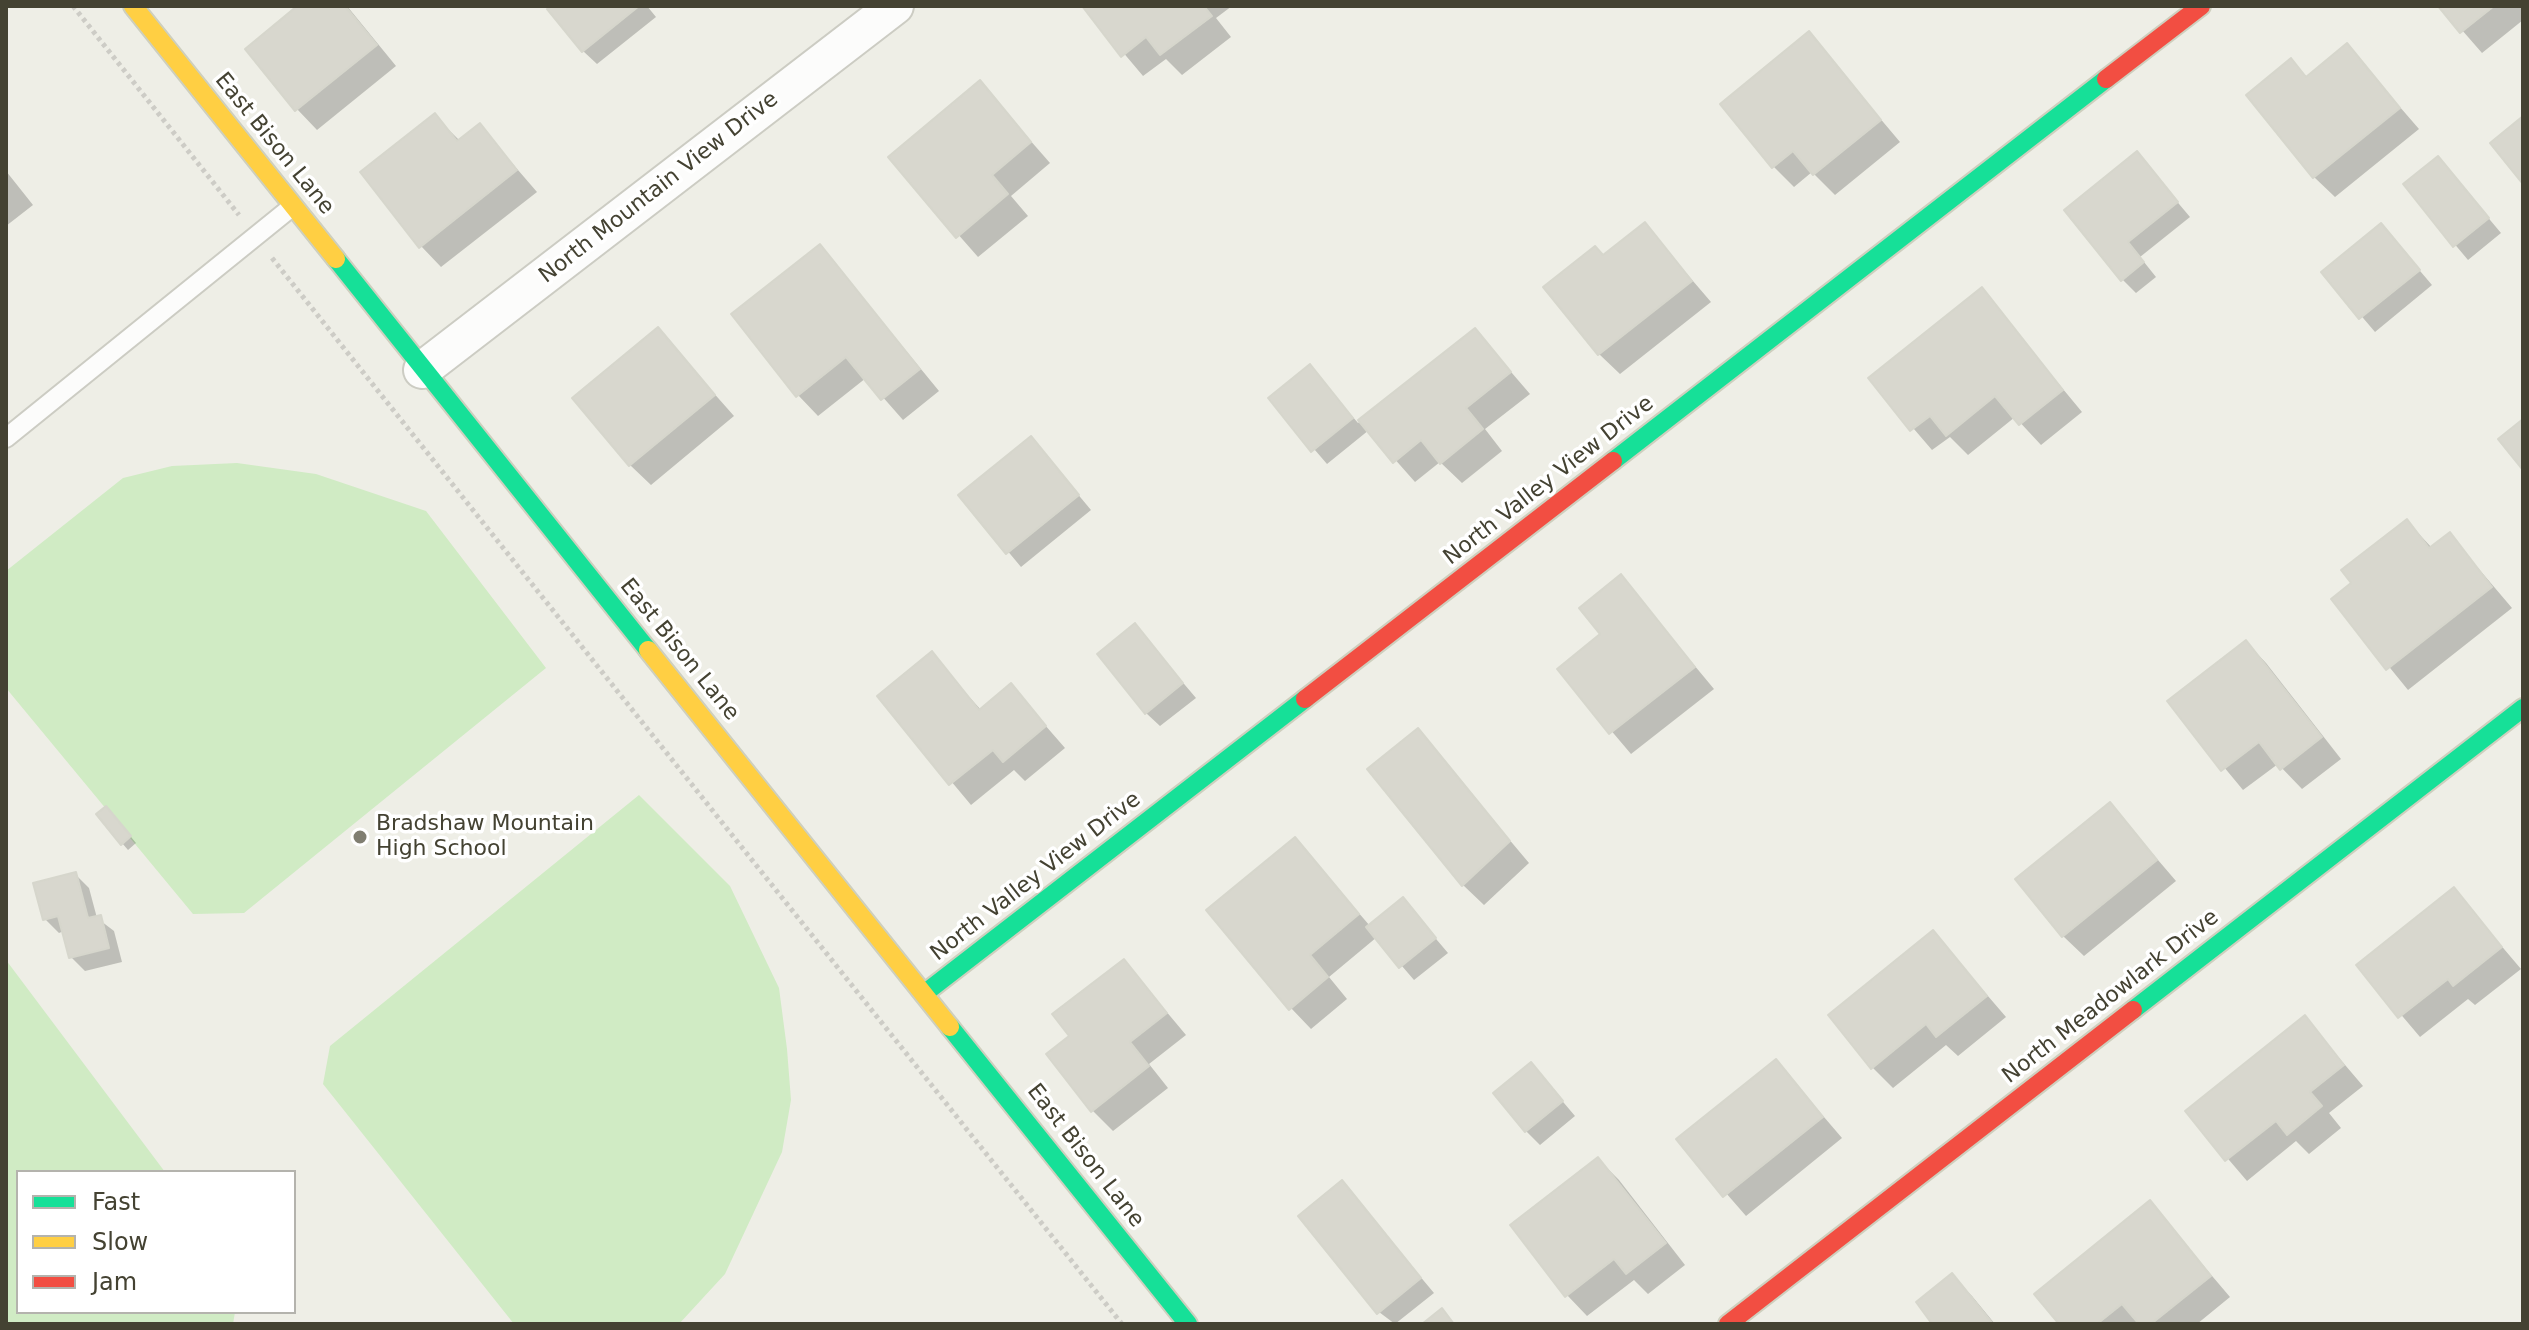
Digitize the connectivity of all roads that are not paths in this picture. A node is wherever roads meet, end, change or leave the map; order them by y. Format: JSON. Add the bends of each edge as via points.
{"nodes":[{"id":1,"x":133,"y":6,"type":"edge"},
{"id":2,"x":895,"y":6,"type":"edge"},
{"id":3,"x":2201,"y":6,"type":"edge"},
{"id":4,"x":293,"y":206,"type":"junction"},
{"id":5,"x":422,"y":370,"type":"junction"},
{"id":6,"x":6,"y":438,"type":"edge"},
{"id":7,"x":2523,"y":708,"type":"edge"},
{"id":8,"x":925,"y":993,"type":"junction"},
{"id":9,"x":1188,"y":1324,"type":"edge"},
{"id":10,"x":1728,"y":1324,"type":"edge"}],
"edges":[{"from":1,"to":4,"type":"street","name":"East Bison Lane"},
{"from":2,"to":5,"type":"street","name":"North Mountain View Drive"},
{"from":3,"to":8,"type":"street","name":"North Valley View Drive"},
{"from":4,"to":5,"type":"street","name":"East Bison Lane"},
{"from":4,"to":6,"type":"lane"},
{"from":5,"to":8,"type":"street","name":"East Bison Lane"},
{"from":7,"to":10,"type":"street","name":"North Meadowlark Drive"},
{"from":8,"to":9,"type":"street","name":"East Bison Lane"}]}
